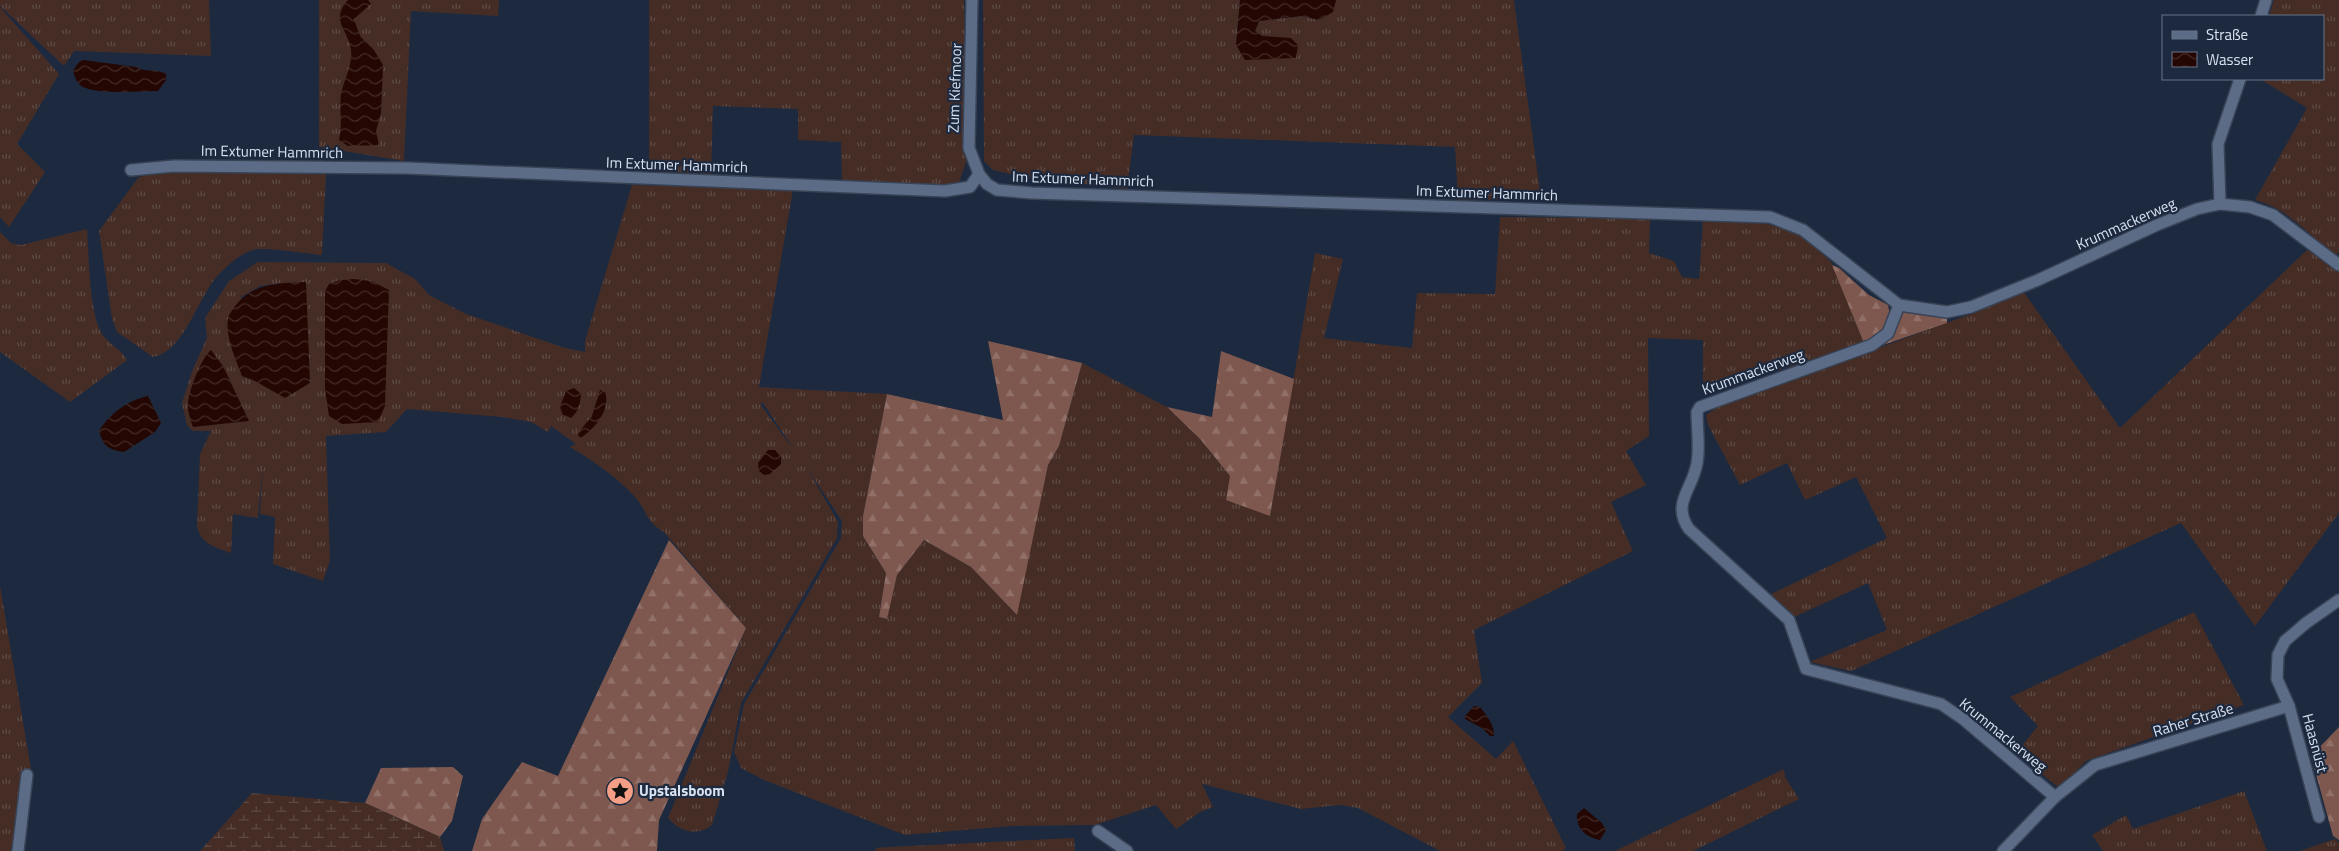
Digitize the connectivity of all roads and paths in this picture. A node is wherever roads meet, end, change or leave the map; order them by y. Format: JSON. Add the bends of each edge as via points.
{"nodes":[{"id":1,"x":972,"y":0,"type":"edge"},
{"id":2,"x":2266,"y":0,"type":"edge"},
{"id":3,"x":2261,"y":15,"type":"edge"},
{"id":4,"x":2240,"y":80,"type":"edge"},
{"id":5,"x":132,"y":170,"type":"dead end"},
{"id":6,"x":979,"y":174,"type":"junction"},
{"id":7,"x":2220,"y":204,"type":"junction"},
{"id":8,"x":2338,"y":263,"type":"edge"},
{"id":9,"x":1899,"y":305,"type":"junction"},
{"id":10,"x":2339,"y":600,"type":"edge"},
{"id":11,"x":2289,"y":706,"type":"junction"},
{"id":12,"x":27,"y":775,"type":"dead end"},
{"id":13,"x":2055,"y":797,"type":"junction"},
{"id":14,"x":2319,"y":817,"type":"dead end"},
{"id":15,"x":1098,"y":831,"type":"dead end"},
{"id":16,"x":18,"y":851,"type":"edge"},
{"id":17,"x":1127,"y":851,"type":"edge"},
{"id":18,"x":2003,"y":851,"type":"edge"}],
"edges":[{"from":1,"to":6,"type":"street","name":"Zum Kiefmoor","via":[[969,148]]},
{"from":2,"to":3,"type":"street"},
{"from":4,"to":7,"type":"street","via":[[2218,144]]},
{"from":5,"to":6,"type":"street","name":"Im Extumer Hammrich","via":[[174,166],[407,168],[945,191],[970,187]]},
{"from":6,"to":9,"type":"street","name":"Im Extumer Hammrich","via":[[998,190],[1032,193],[1770,217],[1802,230]]},
{"from":7,"to":8,"type":"street","name":"Krummackerweg","via":[[2250,207],[2273,215]]},
{"from":7,"to":9,"type":"street","name":"Krummackerweg","via":[[2197,209],[2157,225],[1971,307],[1947,312]]},
{"from":9,"to":13,"type":"street","name":"Krummackerweg","via":[[1888,333],[1872,345],[1700,407],[1697,412],[1697,466],[1682,505],[1682,519],[1789,620],[1806,669],[1941,704]]},
{"from":10,"to":11,"type":"street","via":[[2306,623],[2285,642],[2278,655],[2277,679]]},
{"from":11,"to":13,"type":"street","name":"Raher Straße","via":[[2095,765]]},
{"from":11,"to":14,"type":"street","name":"Haasnüst"},
{"from":12,"to":16,"type":"street"},
{"from":13,"to":18,"type":"street","name":"Raher Straße"},
{"from":15,"to":17,"type":"street"}]}
